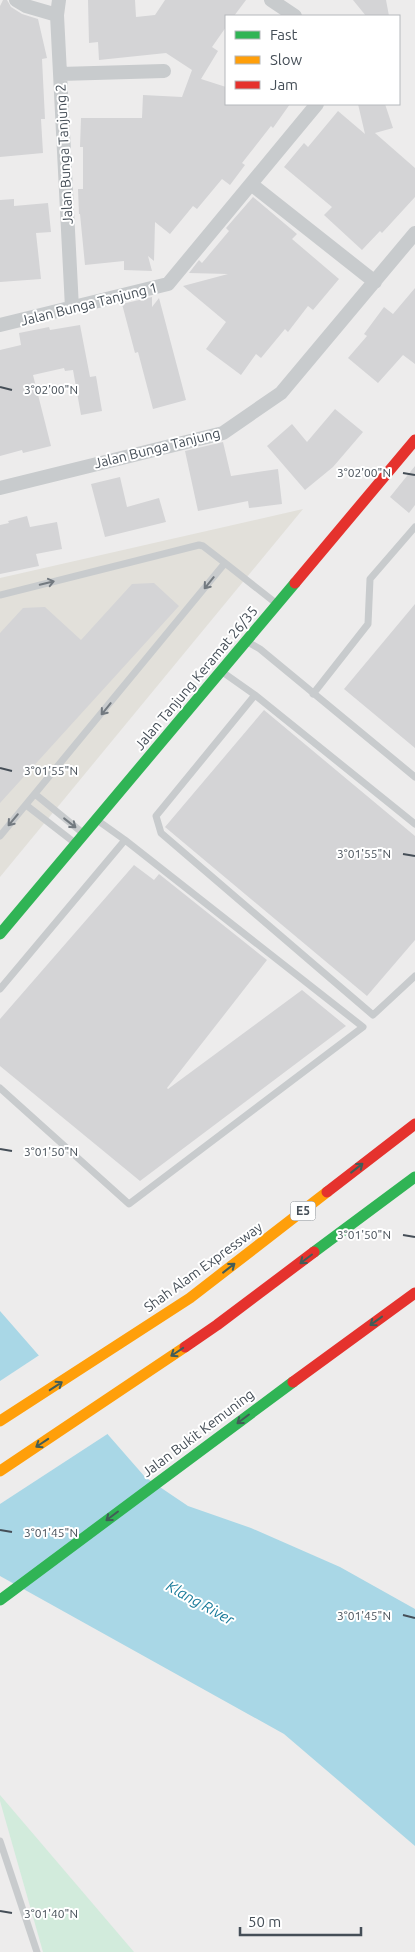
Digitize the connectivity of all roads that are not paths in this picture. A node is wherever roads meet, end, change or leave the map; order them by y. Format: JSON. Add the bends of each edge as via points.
{"nodes":[{"id":1,"x":16,"y":0,"type":"edge"},
{"id":2,"x":59,"y":0,"type":"edge"},
{"id":3,"x":271,"y":0,"type":"edge"},
{"id":4,"x":57,"y":15,"type":"junction"},
{"id":5,"x":294,"y":15,"type":"edge"},
{"id":6,"x":164,"y":71,"type":"dead end"},
{"id":7,"x":60,"y":74,"type":"junction"},
{"id":8,"x":316,"y":105,"type":"edge"},
{"id":9,"x":251,"y":184,"type":"junction"},
{"id":10,"x":415,"y":234,"type":"edge"},
{"id":11,"x":375,"y":282,"type":"junction"},
{"id":12,"x":72,"y":308,"type":"junction"},
{"id":13,"x":0,"y":325,"type":"edge"},
{"id":14,"x":415,"y":440,"type":"edge"},
{"id":15,"x":0,"y":488,"type":"edge"},
{"id":16,"x":415,"y":526,"type":"edge"},
{"id":17,"x":225,"y":563,"type":"junction"},
{"id":18,"x":0,"y":595,"type":"edge"},
{"id":19,"x":277,"y":604,"type":"junction"},
{"id":20,"x":246,"y":641,"type":"junction"},
{"id":21,"x":221,"y":671,"type":"junction"},
{"id":22,"x":313,"y":694,"type":"junction"},
{"id":23,"x":255,"y":695,"type":"junction"},
{"id":24,"x":415,"y":777,"type":"edge"},
{"id":25,"x":35,"y":794,"type":"junction"},
{"id":26,"x":26,"y":804,"type":"junction"},
{"id":27,"x":96,"y":820,"type":"junction"},
{"id":28,"x":415,"y":824,"type":"edge"},
{"id":29,"x":84,"y":834,"type":"junction"},
{"id":30,"x":0,"y":836,"type":"edge"},
{"id":31,"x":125,"y":840,"type":"junction"},
{"id":32,"x":76,"y":844,"type":"junction"},
{"id":33,"x":0,"y":934,"type":"edge"},
{"id":34,"x":415,"y":976,"type":"edge"},
{"id":35,"x":0,"y":989,"type":"edge"},
{"id":36,"x":0,"y":1088,"type":"edge"},
{"id":37,"x":415,"y":1124,"type":"edge"},
{"id":38,"x":415,"y":1178,"type":"edge"},
{"id":39,"x":415,"y":1293,"type":"edge"},
{"id":40,"x":0,"y":1421,"type":"edge"},
{"id":41,"x":0,"y":1471,"type":"edge"},
{"id":42,"x":0,"y":1600,"type":"edge"},
{"id":43,"x":0,"y":1841,"type":"edge"},
{"id":44,"x":37,"y":1952,"type":"edge"}],
"edges":[{"from":1,"to":4,"type":"street"},
{"from":2,"to":4,"type":"street","name":"Jalan Bunga Tanjung 2"},
{"from":3,"to":5,"type":"street"},
{"from":4,"to":7,"type":"street","name":"Jalan Bunga Tanjung 2"},
{"from":6,"to":7,"type":"street"},
{"from":7,"to":12,"type":"street","name":"Jalan Bunga Tanjung 2"},
{"from":8,"to":9,"type":"street"},
{"from":9,"to":11,"type":"street"},
{"from":9,"to":12,"type":"street","name":"Jalan Bunga Tanjung 1","via":[[168,284]]},
{"from":10,"to":11,"type":"street","name":"Jalan Bunga Tanjung"},
{"from":11,"to":15,"type":"street","name":"Jalan Bunga Tanjung","via":[[281,393],[223,432]]},
{"from":12,"to":13,"type":"street","name":"Jalan Bunga Tanjung 1"},
{"from":14,"to":19,"type":"main road","name":"Jalan Tanjung Keramat 26/35"},
{"from":16,"to":22,"type":"lane","via":[[370,579],[368,624]]},
{"from":18,"to":17,"type":"lane","one_way":true,"via":[[199,545]]},
{"from":17,"to":19,"type":"lane"},
{"from":17,"to":25,"type":"lane","one_way":true},
{"from":19,"to":20,"type":"main road","name":"Jalan Tanjung Keramat 26/35"},
{"from":20,"to":21,"type":"main road","name":"Jalan Tanjung Keramat 26/35"},
{"from":20,"to":22,"type":"lane"},
{"from":21,"to":23,"type":"lane"},
{"from":21,"to":27,"type":"main road","name":"Jalan Tanjung Keramat 26/35"},
{"from":22,"to":24,"type":"lane"},
{"from":23,"to":28,"type":"lane"},
{"from":23,"to":34,"type":"lane","via":[[156,816],[161,833],[373,1015]]},
{"from":25,"to":26,"type":"lane"},
{"from":25,"to":29,"type":"lane","one_way":true},
{"from":26,"to":30,"type":"lane","one_way":true},
{"from":26,"to":32,"type":"lane"},
{"from":27,"to":29,"type":"main road","name":"Jalan Tanjung Keramat 26/35"},
{"from":27,"to":31,"type":"lane"},
{"from":29,"to":32,"type":"main road","name":"Jalan Tanjung Keramat 26/35"},
{"from":31,"to":35,"type":"lane"},
{"from":31,"to":36,"type":"lane","via":[[363,1027],[129,1204]]},
{"from":32,"to":33,"type":"main road","name":"Jalan Tanjung Keramat 26/35"},
{"from":40,"to":37,"type":"main road","name":"Shah Alam Expressway","number":"E5","one_way":true,"via":[[190,1298]]},
{"from":38,"to":41,"type":"main road","one_way":true,"via":[[217,1325]]},
{"from":39,"to":42,"type":"main road","name":"Jalan Bukit Kemuning","one_way":true},
{"from":43,"to":44,"type":"lane"}]}
